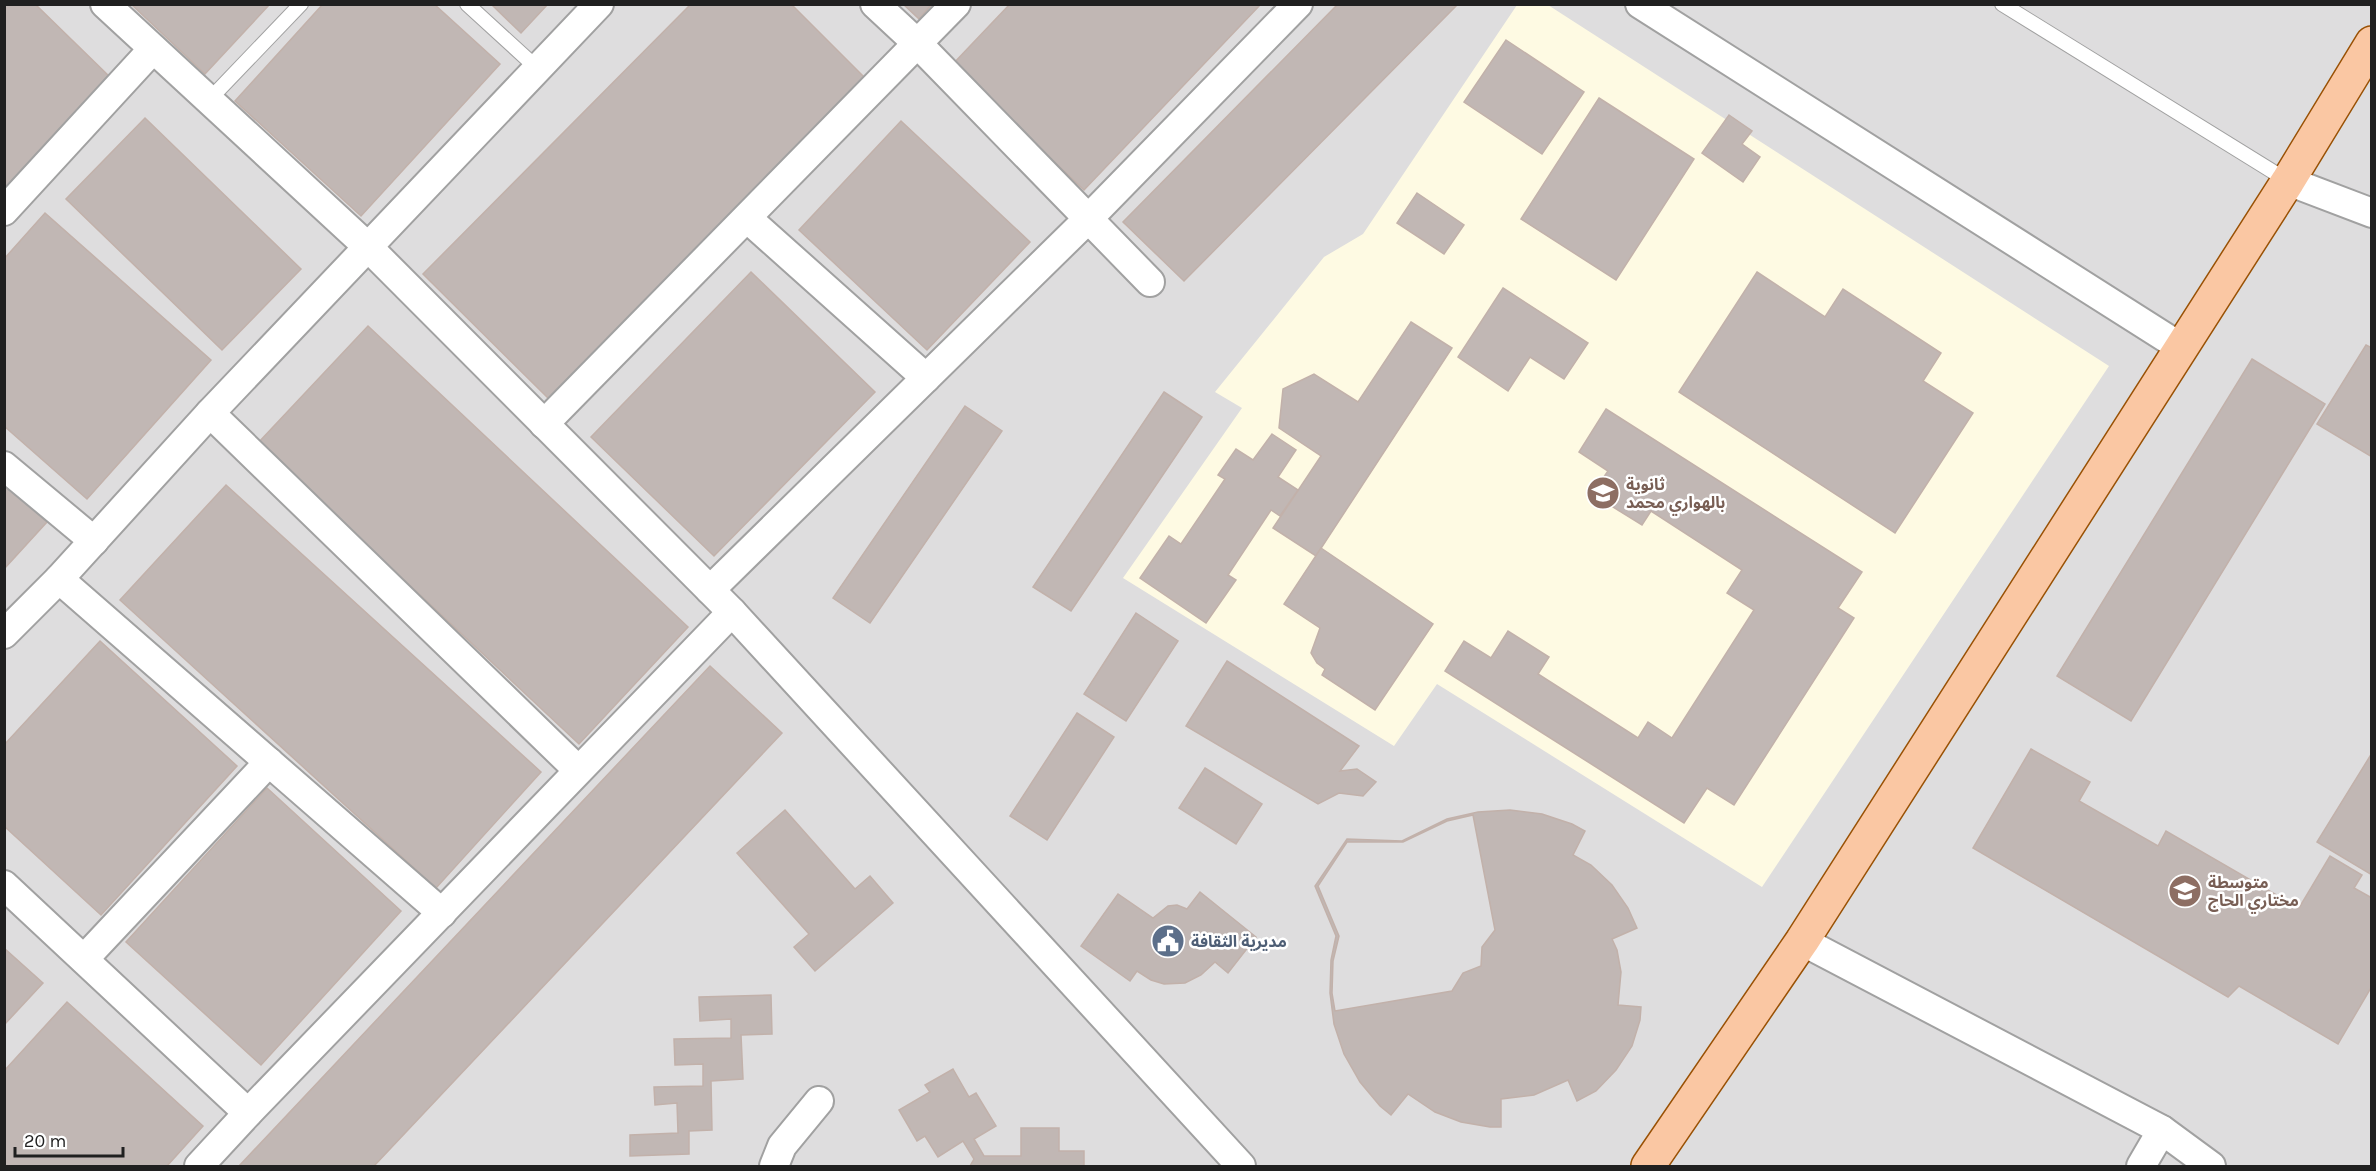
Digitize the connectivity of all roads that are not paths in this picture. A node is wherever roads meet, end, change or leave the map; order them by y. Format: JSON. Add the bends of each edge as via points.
{"nodes":[{"id":1,"x":105,"y":4,"type":"edge"},
{"id":2,"x":301,"y":4,"type":"edge"},
{"id":3,"x":467,"y":4,"type":"edge"},
{"id":4,"x":599,"y":4,"type":"edge"},
{"id":5,"x":875,"y":4,"type":"edge"},
{"id":6,"x":956,"y":4,"type":"edge"},
{"id":7,"x":1298,"y":4,"type":"edge"},
{"id":8,"x":1640,"y":4,"type":"edge"},
{"id":9,"x":2001,"y":4,"type":"edge"},
{"id":10,"x":2372,"y":43,"type":"edge"},
{"id":11,"x":918,"y":44,"type":"junction"},
{"id":12,"x":153,"y":49,"type":"junction"},
{"id":13,"x":538,"y":69,"type":"junction"},
{"id":14,"x":209,"y":100,"type":"junction"},
{"id":15,"x":2288,"y":181,"type":"junction"},
{"id":16,"x":4,"y":211,"type":"edge"},
{"id":17,"x":2372,"y":213,"type":"edge"},
{"id":18,"x":747,"y":218,"type":"junction"},
{"id":19,"x":1088,"y":219,"type":"junction"},
{"id":20,"x":369,"y":247,"type":"junction"},
{"id":21,"x":1150,"y":282,"type":"dead end"},
{"id":22,"x":2182,"y":348,"type":"junction"},
{"id":23,"x":926,"y":378,"type":"junction"},
{"id":24,"x":210,"y":413,"type":"junction"},
{"id":25,"x":544,"y":424,"type":"junction"},
{"id":26,"x":4,"y":466,"type":"edge"},
{"id":27,"x":94,"y":541,"type":"junction"},
{"id":28,"x":59,"y":579,"type":"junction"},
{"id":29,"x":710,"y":590,"type":"junction"},
{"id":30,"x":732,"y":612,"type":"junction"},
{"id":31,"x":4,"y":634,"type":"edge"},
{"id":32,"x":269,"y":762,"type":"junction"},
{"id":33,"x":578,"y":770,"type":"junction"},
{"id":34,"x":4,"y":885,"type":"edge"},
{"id":35,"x":442,"y":913,"type":"junction"},
{"id":36,"x":1802,"y":941,"type":"junction"},
{"id":37,"x":84,"y":960,"type":"junction"},
{"id":38,"x":819,"y":1101,"type":"dead end"},
{"id":39,"x":248,"y":1113,"type":"junction"},
{"id":40,"x":2162,"y":1131,"type":"junction"},
{"id":41,"x":199,"y":1167,"type":"edge"},
{"id":42,"x":774,"y":1167,"type":"edge"},
{"id":43,"x":1241,"y":1167,"type":"edge"},
{"id":44,"x":1648,"y":1167,"type":"edge"},
{"id":45,"x":2141,"y":1167,"type":"edge"},
{"id":46,"x":2211,"y":1167,"type":"edge"}],
"edges":[{"from":1,"to":12,"type":"street"},
{"from":2,"to":14,"type":"lane"},
{"from":3,"to":13,"type":"lane"},
{"from":4,"to":13,"type":"street"},
{"from":5,"to":11,"type":"street"},
{"from":6,"to":11,"type":"street"},
{"from":7,"to":19,"type":"street"},
{"from":8,"to":22,"type":"street"},
{"from":9,"to":15,"type":"lane"},
{"from":10,"to":15,"type":"main road"},
{"from":11,"to":18,"type":"street"},
{"from":11,"to":19,"type":"street"},
{"from":12,"to":14,"type":"street"},
{"from":12,"to":16,"type":"street"},
{"from":13,"to":20,"type":"street"},
{"from":14,"to":20,"type":"street"},
{"from":15,"to":17,"type":"street"},
{"from":15,"to":22,"type":"main road"},
{"from":18,"to":23,"type":"street"},
{"from":18,"to":25,"type":"street"},
{"from":19,"to":21,"type":"street"},
{"from":19,"to":23,"type":"street"},
{"from":20,"to":24,"type":"street"},
{"from":20,"to":25,"type":"street"},
{"from":22,"to":36,"type":"main road"},
{"from":23,"to":29,"type":"street"},
{"from":24,"to":27,"type":"street"},
{"from":24,"to":33,"type":"street"},
{"from":25,"to":29,"type":"street"},
{"from":26,"to":27,"type":"street"},
{"from":27,"to":28,"type":"street"},
{"from":28,"to":31,"type":"street"},
{"from":28,"to":32,"type":"street"},
{"from":29,"to":30,"type":"street"},
{"from":30,"to":33,"type":"street"},
{"from":30,"to":43,"type":"street"},
{"from":32,"to":35,"type":"street"},
{"from":32,"to":37,"type":"street"},
{"from":33,"to":35,"type":"street"},
{"from":34,"to":37,"type":"street"},
{"from":35,"to":39,"type":"street"},
{"from":36,"to":40,"type":"street"},
{"from":36,"to":44,"type":"main road"},
{"from":37,"to":39,"type":"street"},
{"from":38,"to":42,"type":"street","via":[[782,1146]]},
{"from":39,"to":41,"type":"street"},
{"from":40,"to":45,"type":"street"},
{"from":40,"to":46,"type":"street"}]}
